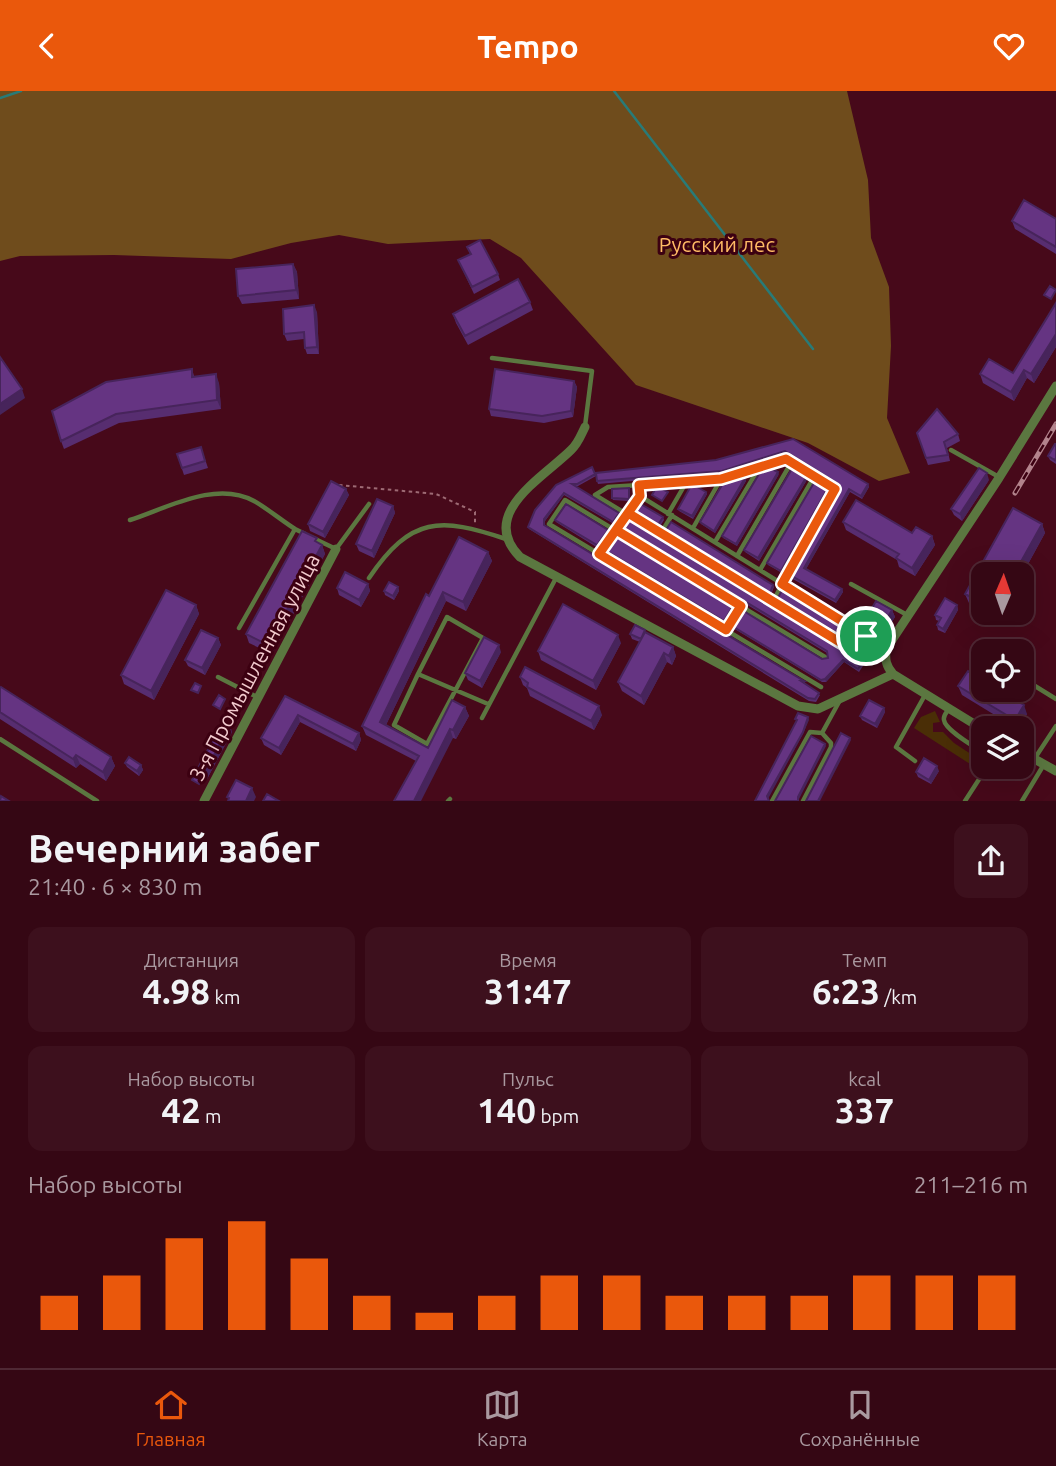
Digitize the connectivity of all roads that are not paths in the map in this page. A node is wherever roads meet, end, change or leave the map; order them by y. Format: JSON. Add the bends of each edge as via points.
{"nodes":[{"id":1,"x":492,"y":358,"type":"dead end"},
{"id":2,"x":1056,"y":386,"type":"edge"},
{"id":3,"x":585,"y":427,"type":"joint"},
{"id":4,"x":951,"y":450,"type":"dead end"},
{"id":5,"x":791,"y":463,"type":"junction"},
{"id":6,"x":760,"y":467,"type":"junction"},
{"id":7,"x":814,"y":477,"type":"junction"},
{"id":8,"x":999,"y":478,"type":"junction"},
{"id":9,"x":721,"y":479,"type":"junction"},
{"id":10,"x":687,"y":481,"type":"junction"},
{"id":11,"x":639,"y":485,"type":"junction"},
{"id":12,"x":640,"y":496,"type":"junction"},
{"id":13,"x":369,"y":504,"type":"dead end"},
{"id":14,"x":628,"y":513,"type":"junction"},
{"id":15,"x":670,"y":515,"type":"junction"},
{"id":16,"x":130,"y":520,"type":"dead end"},
{"id":17,"x":693,"y":528,"type":"junction"},
{"id":18,"x":295,"y":529,"type":"junction"},
{"id":19,"x":616,"y":530,"type":"junction"},
{"id":20,"x":661,"y":533,"type":"junction"},
{"id":21,"x":506,"y":539,"type":"junction"},
{"id":22,"x":715,"y":542,"type":"junction"},
{"id":23,"x":336,"y":549,"type":"junction"},
{"id":24,"x":599,"y":554,"type":"junction"},
{"id":25,"x":737,"y":556,"type":"junction"},
{"id":26,"x":760,"y":570,"type":"junction"},
{"id":27,"x":556,"y":577,"type":"junction"},
{"id":28,"x":369,"y":578,"type":"dead end"},
{"id":29,"x":782,"y":584,"type":"junction"},
{"id":30,"x":851,"y":584,"type":"dead end"},
{"id":31,"x":773,"y":601,"type":"junction"},
{"id":32,"x":741,"y":606,"type":"junction"},
{"id":33,"x":910,"y":616,"type":"junction"},
{"id":34,"x":239,"y":628,"type":"dead end"},
{"id":35,"x":726,"y":630,"type":"junction"},
{"id":36,"x":866,"y":636,"type":"junction"},
{"id":37,"x":886,"y":649,"type":"junction"},
{"id":38,"x":825,"y":657,"type":"edge"},
{"id":39,"x":418,"y":674,"type":"junction"},
{"id":40,"x":893,"y":674,"type":"junction"},
{"id":41,"x":218,"y":677,"type":"dead end"},
{"id":42,"x":1034,"y":685,"type":"edge"},
{"id":43,"x":821,"y":687,"type":"dead end"},
{"id":44,"x":455,"y":691,"type":"junction"},
{"id":45,"x":925,"y":695,"type":"junction"},
{"id":46,"x":257,"y":698,"type":"junction"},
{"id":47,"x":841,"y":699,"type":"junction"},
{"id":48,"x":1056,"y":699,"type":"edge"},
{"id":49,"x":488,"y":704,"type":"junction"},
{"id":50,"x":948,"y":710,"type":"junction"},
{"id":51,"x":482,"y":718,"type":"dead end"},
{"id":52,"x":971,"y":723,"type":"edge"},
{"id":53,"x":1056,"y":726,"type":"edge"},
{"id":54,"x":822,"y":733,"type":"junction"},
{"id":55,"x":0,"y":739,"type":"edge"},
{"id":56,"x":971,"y":745,"type":"edge"},
{"id":57,"x":1034,"y":759,"type":"edge"},
{"id":58,"x":915,"y":761,"type":"dead end"},
{"id":59,"x":1039,"y":762,"type":"junction"},
{"id":60,"x":1056,"y":771,"type":"edge"},
{"id":61,"x":979,"y":779,"type":"edge"},
{"id":62,"x":97,"y":801,"type":"edge"},
{"id":63,"x":204,"y":801,"type":"edge"},
{"id":64,"x":772,"y":801,"type":"edge"},
{"id":65,"x":803,"y":801,"type":"edge"},
{"id":66,"x":965,"y":801,"type":"edge"},
{"id":67,"x":1022,"y":801,"type":"edge"}],
"edges":[{"from":1,"to":3,"type":"lane","via":[[592,371]]},
{"from":2,"to":8,"type":"street"},
{"from":3,"to":21,"type":"street","via":[[572,450],[524,490],[510,513]]},
{"from":4,"to":8,"type":"lane"},
{"from":5,"to":6,"type":"lane","via":[[786,459]]},
{"from":5,"to":7,"type":"lane"},
{"from":5,"to":25,"type":"lane"},
{"from":6,"to":9,"type":"lane"},
{"from":6,"to":22,"type":"lane"},
{"from":7,"to":26,"type":"lane"},
{"from":7,"to":29,"type":"lane","via":[[835,489]]},
{"from":8,"to":33,"type":"street"},
{"from":9,"to":10,"type":"lane"},
{"from":9,"to":17,"type":"lane"},
{"from":10,"to":11,"type":"lane"},
{"from":10,"to":15,"type":"lane"},
{"from":11,"to":12,"type":"lane"},
{"from":11,"to":14,"type":"lane","via":[[608,488],[595,495]]},
{"from":12,"to":14,"type":"lane"},
{"from":12,"to":15,"type":"lane"},
{"from":13,"to":23,"type":"lane"},
{"from":14,"to":19,"type":"lane"},
{"from":14,"to":20,"type":"lane"},
{"from":15,"to":17,"type":"lane"},
{"from":15,"to":20,"type":"lane"},
{"from":16,"to":18,"type":"lane","via":[[205,495],[228,493],[253,500]]},
{"from":17,"to":22,"type":"lane"},
{"from":18,"to":23,"type":"lane"},
{"from":18,"to":34,"type":"lane"},
{"from":19,"to":24,"type":"lane"},
{"from":19,"to":24,"type":"lane","via":[[565,501],[549,524]]},
{"from":19,"to":32,"type":"lane"},
{"from":20,"to":31,"type":"lane"},
{"from":21,"to":27,"type":"street","via":[[520,557]]},
{"from":21,"to":28,"type":"lane","via":[[452,524],[419,529],[386,554]]},
{"from":22,"to":25,"type":"lane"},
{"from":23,"to":46,"type":"street","name":"3-я Промышленная улица"},
{"from":24,"to":35,"type":"lane"},
{"from":25,"to":26,"type":"lane"},
{"from":26,"to":29,"type":"lane"},
{"from":27,"to":47,"type":"street","via":[[798,706],[818,709]]},
{"from":27,"to":49,"type":"lane"},
{"from":29,"to":31,"type":"lane"},
{"from":29,"to":36,"type":"lane"},
{"from":30,"to":33,"type":"lane"},
{"from":31,"to":36,"type":"lane","via":[[856,652]]},
{"from":32,"to":35,"type":"lane"},
{"from":32,"to":38,"type":"lane"},
{"from":33,"to":37,"type":"street"},
{"from":35,"to":43,"type":"lane"},
{"from":36,"to":37,"type":"lane"},
{"from":37,"to":40,"type":"street","via":[[887,668]]},
{"from":39,"to":44,"type":"lane"},
{"from":39,"to":44,"type":"lane","via":[[394,725],[427,744]]},
{"from":39,"to":44,"type":"lane","via":[[447,617],[483,638]]},
{"from":40,"to":45,"type":"street"},
{"from":40,"to":47,"type":"street"},
{"from":41,"to":46,"type":"lane"},
{"from":42,"to":48,"type":"lane"},
{"from":44,"to":49,"type":"lane"},
{"from":45,"to":50,"type":"street"},
{"from":45,"to":58,"type":"lane","via":[[896,747]]},
{"from":46,"to":63,"type":"street","name":"3-я Промышленная улица"},
{"from":47,"to":54,"type":"lane"},
{"from":49,"to":51,"type":"lane"},
{"from":50,"to":52,"type":"street"},
{"from":50,"to":56,"type":"lane","via":[[944,722]]},
{"from":53,"to":59,"type":"lane"},
{"from":54,"to":64,"type":"lane","via":[[810,731]]},
{"from":54,"to":65,"type":"lane","via":[[831,747]]},
{"from":55,"to":62,"type":"lane"},
{"from":57,"to":59,"type":"street"},
{"from":59,"to":60,"type":"street"},
{"from":59,"to":67,"type":"lane"},
{"from":61,"to":66,"type":"lane"}]}
